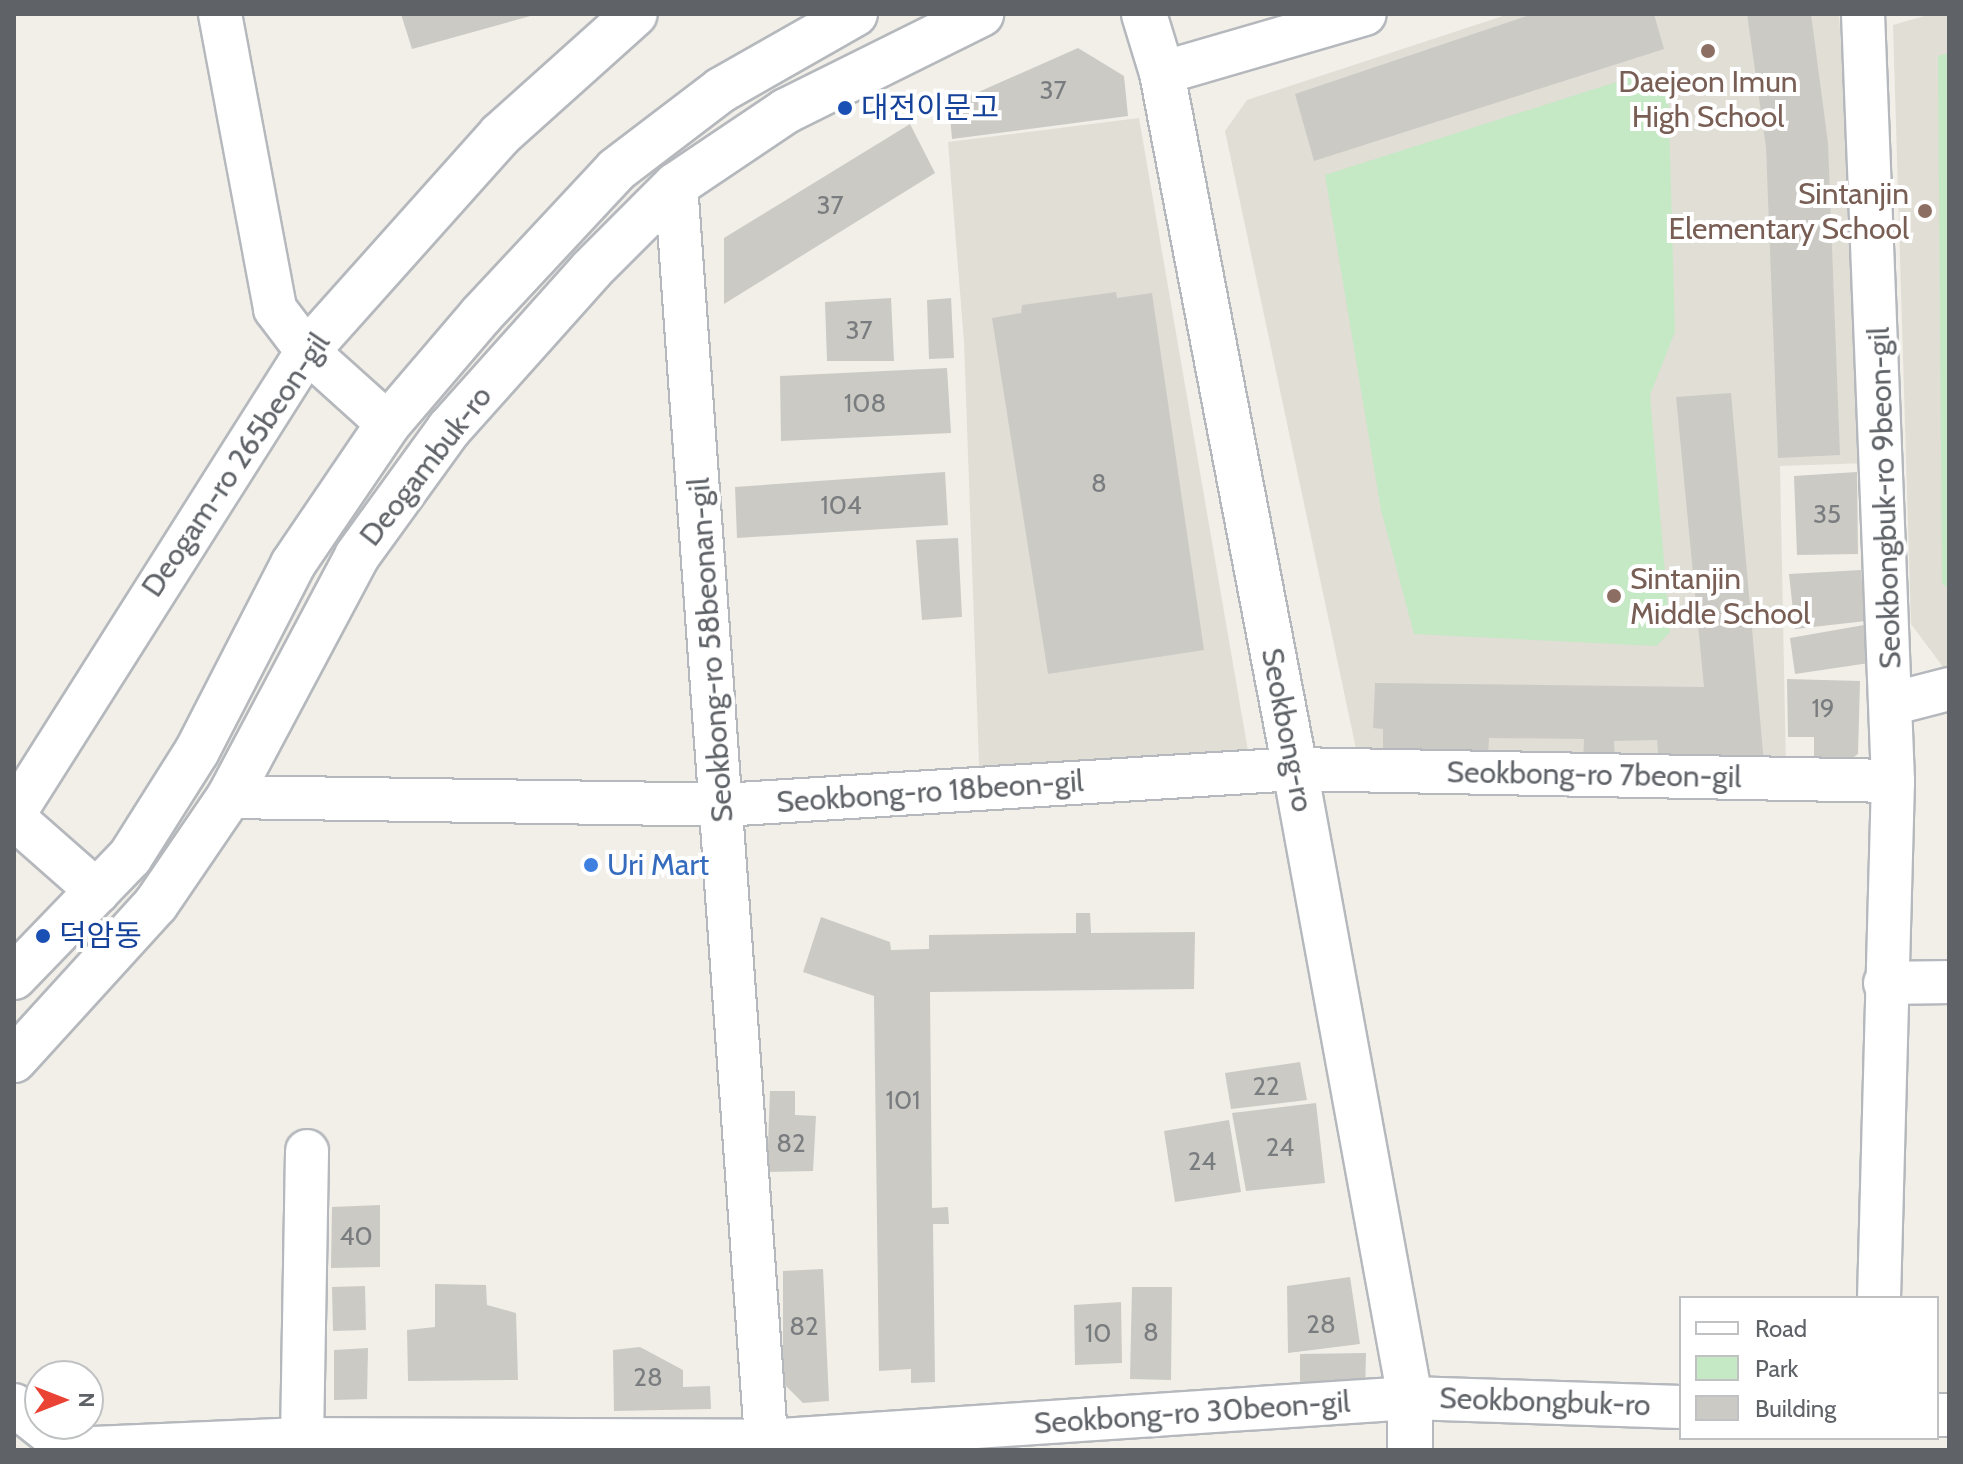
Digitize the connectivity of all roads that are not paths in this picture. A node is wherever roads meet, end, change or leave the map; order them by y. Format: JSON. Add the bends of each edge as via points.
{"nodes":[{"id":1,"x":220,"y":14,"type":"edge"},
{"id":2,"x":635,"y":14,"type":"edge"},
{"id":3,"x":855,"y":14,"type":"edge"},
{"id":4,"x":981,"y":14,"type":"edge"},
{"id":5,"x":1144,"y":14,"type":"edge"},
{"id":6,"x":1365,"y":14,"type":"edge"},
{"id":7,"x":1863,"y":14,"type":"edge"},
{"id":8,"x":1162,"y":73,"type":"junction"},
{"id":9,"x":676,"y":185,"type":"junction"},
{"id":10,"x":307,"y":351,"type":"junction"},
{"id":11,"x":388,"y":424,"type":"junction"},
{"id":12,"x":1949,"y":689,"type":"edge"},
{"id":13,"x":1891,"y":704,"type":"junction"},
{"id":14,"x":1295,"y":769,"type":"junction"},
{"id":15,"x":1893,"y":781,"type":"junction"},
{"id":16,"x":229,"y":797,"type":"junction"},
{"id":17,"x":723,"y":805,"type":"junction"},
{"id":18,"x":14,"y":816,"type":"edge"},
{"id":19,"x":98,"y":892,"type":"junction"},
{"id":20,"x":14,"y":977,"type":"edge"},
{"id":21,"x":1949,"y":982,"type":"edge"},
{"id":22,"x":1885,"y":983,"type":"junction"},
{"id":23,"x":14,"y":1060,"type":"edge"},
{"id":24,"x":307,"y":1151,"type":"dead end"},
{"id":25,"x":1879,"y":1296,"type":"edge"},
{"id":26,"x":1410,"y":1398,"type":"junction"},
{"id":27,"x":14,"y":1405,"type":"edge"},
{"id":28,"x":1679,"y":1407,"type":"edge"},
{"id":29,"x":302,"y":1439,"type":"junction"},
{"id":30,"x":767,"y":1445,"type":"edge"},
{"id":31,"x":70,"y":1450,"type":"edge"},
{"id":32,"x":1410,"y":1450,"type":"edge"}],
"edges":[{"from":1,"to":10,"type":"street","via":[[275,309]]},
{"from":2,"to":10,"type":"street","name":"Deogam-ro 265beon-gil","via":[[500,135]]},
{"from":3,"to":11,"type":"street","name":"Deogambuk-ro","via":[[721,90],[616,170]]},
{"from":4,"to":9,"type":"street","name":"Deogambuk-ro","via":[[786,111]]},
{"from":5,"to":8,"type":"street","name":"Seokbong-ro"},
{"from":6,"to":8,"type":"street"},
{"from":7,"to":13,"type":"street","name":"Seokbongbuk-ro 9beon-gil"},
{"from":8,"to":14,"type":"street","name":"Seokbong-ro"},
{"from":9,"to":16,"type":"street","name":"Deogambuk-ro","via":[[449,429],[357,556]]},
{"from":9,"to":17,"type":"street","name":"Seokbong-ro 58beonan-gil"},
{"from":10,"to":11,"type":"street"},
{"from":10,"to":18,"type":"street","name":"Deogam-ro 265beon-gil"},
{"from":11,"to":19,"type":"street","name":"Deogambuk-ro","via":[[293,564],[197,751],[130,857]]},
{"from":12,"to":13,"type":"street"},
{"from":13,"to":15,"type":"street","name":"Seokbongbuk-ro 9beon-gil"},
{"from":14,"to":15,"type":"street","name":"Seokbong-ro 7beon-gil"},
{"from":14,"to":17,"type":"street","name":"Seokbong-ro 18beon-gil"},
{"from":14,"to":26,"type":"street","name":"Seokbong-ro"},
{"from":15,"to":22,"type":"street","name":"Seokbongbuk-ro 9beon-gil"},
{"from":16,"to":17,"type":"street","name":"Seokbong-ro 18beon-gil"},
{"from":16,"to":23,"type":"street","name":"Deogambuk-ro","via":[[156,904]]},
{"from":17,"to":30,"type":"street","name":"Seokbong-ro 58beonan-gil"},
{"from":18,"to":19,"type":"street"},
{"from":19,"to":20,"type":"street","name":"Deogambuk-ro"},
{"from":21,"to":22,"type":"street"},
{"from":22,"to":25,"type":"street","name":"Seokbongbuk-ro 9beon-gil"},
{"from":24,"to":29,"type":"street"},
{"from":26,"to":28,"type":"street","name":"Seokbongbuk-ro"},
{"from":26,"to":30,"type":"street","name":"Seokbong-ro 30beon-gil"},
{"from":26,"to":32,"type":"street","name":"Seokbong-ro"},
{"from":27,"to":31,"type":"street","name":"Seokbong-ro 30beon-gil"},
{"from":29,"to":30,"type":"street","name":"Seokbong-ro 30beon-gil"},
{"from":29,"to":31,"type":"street","name":"Seokbong-ro 30beon-gil"}]}
